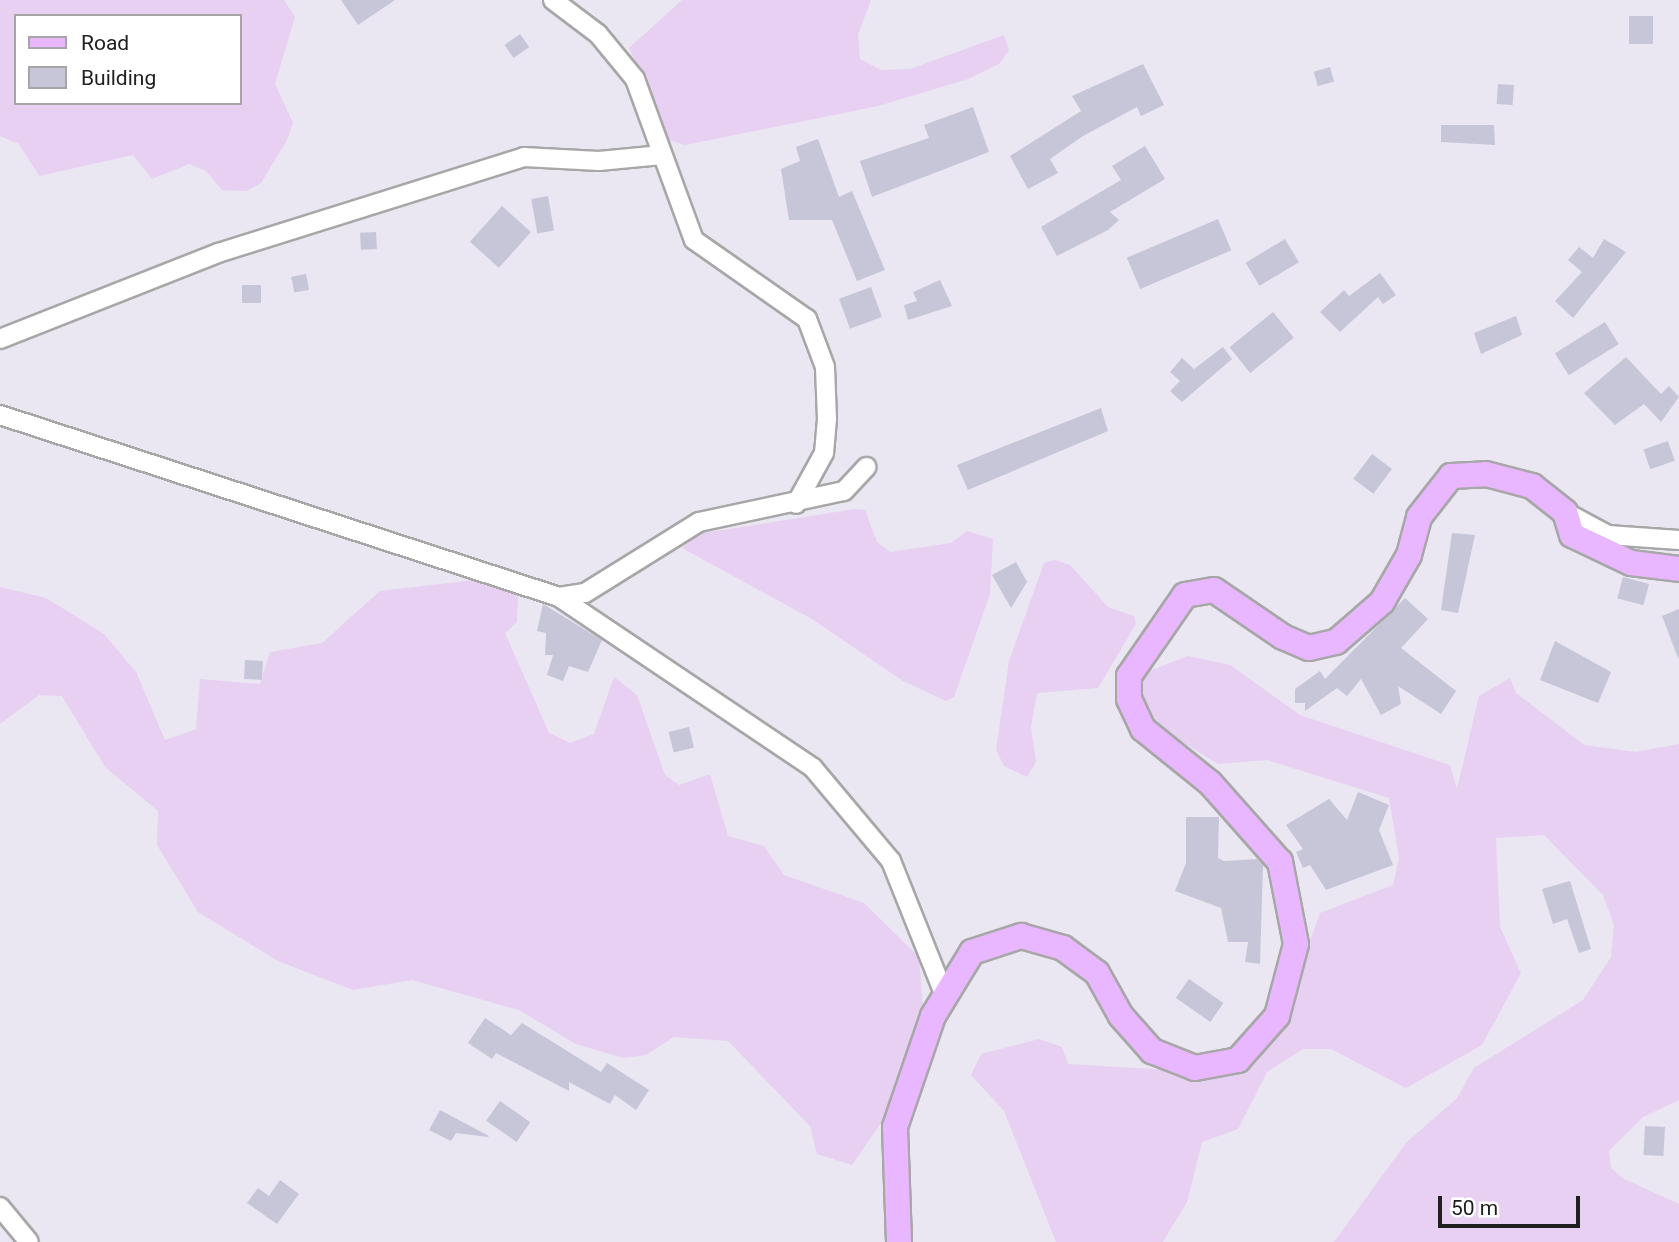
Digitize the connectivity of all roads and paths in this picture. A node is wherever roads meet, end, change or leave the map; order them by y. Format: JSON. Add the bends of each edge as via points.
{"nodes":[{"id":1,"x":553,"y":0,"type":"edge"},
{"id":2,"x":662,"y":155,"type":"junction"},
{"id":3,"x":0,"y":339,"type":"edge"},
{"id":4,"x":0,"y":415,"type":"edge"},
{"id":5,"x":866,"y":467,"type":"dead end"},
{"id":6,"x":796,"y":504,"type":"junction"},
{"id":7,"x":1565,"y":512,"type":"junction"},
{"id":8,"x":1679,"y":540,"type":"edge"},
{"id":9,"x":1679,"y":569,"type":"edge"},
{"id":10,"x":559,"y":597,"type":"junction"},
{"id":11,"x":945,"y":996,"type":"junction"},
{"id":12,"x":0,"y":1208,"type":"edge"},
{"id":13,"x":29,"y":1242,"type":"edge"},
{"id":14,"x":899,"y":1242,"type":"edge"}],
"edges":[{"from":1,"to":2,"type":"street","via":[[598,33],[635,79]]},
{"from":2,"to":3,"type":"street","via":[[599,161],[524,157],[218,253]]},
{"from":2,"to":6,"type":"street","via":[[694,240],[807,319],[821,355],[824,453]]},
{"from":4,"to":10,"type":"street"},
{"from":5,"to":6,"type":"street","via":[[844,491]]},
{"from":6,"to":10,"type":"street","via":[[699,522],[585,593]]},
{"from":7,"to":8,"type":"street","via":[[1608,535]]},
{"from":7,"to":9,"type":"street","via":[[1573,535],[1631,563]]},
{"from":7,"to":11,"type":"street","via":[[1532,486],[1486,474],[1451,477],[1419,517],[1409,555],[1382,603],[1336,642],[1309,648],[1283,637],[1214,590],[1185,595],[1129,676],[1129,699],[1143,729],[1210,783],[1280,862],[1296,944],[1277,1016],[1238,1060],[1195,1068],[1153,1051],[1121,1016],[1097,973],[1063,948],[1021,936],[972,952]]},
{"from":10,"to":11,"type":"street","via":[[813,768],[891,861]]},
{"from":11,"to":14,"type":"street","via":[[895,1127]]},
{"from":12,"to":13,"type":"street"}]}
